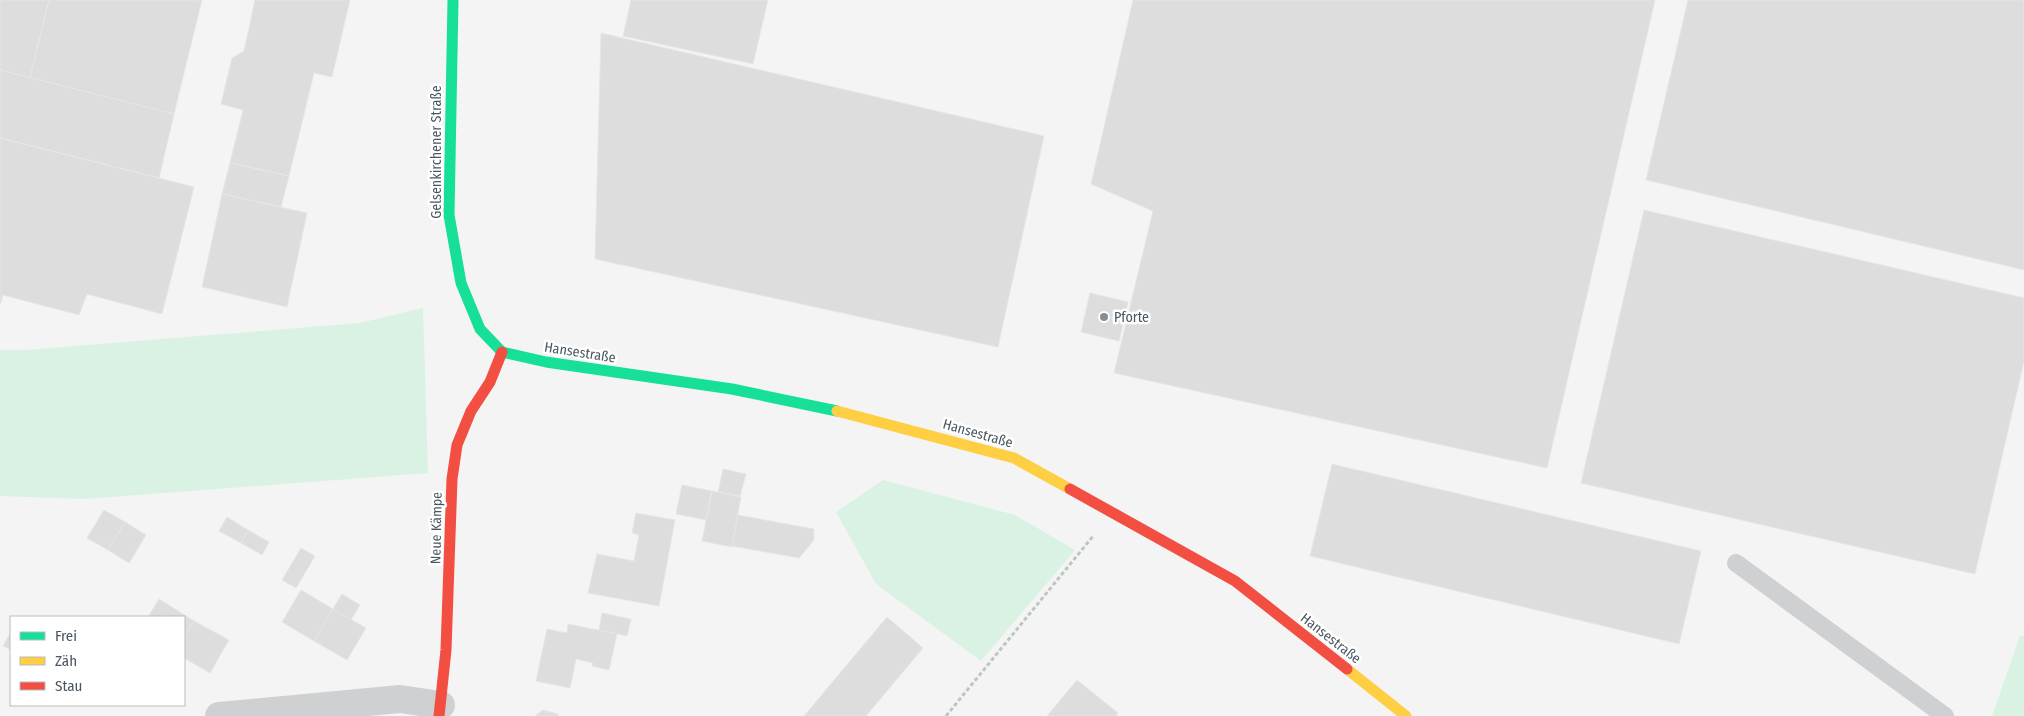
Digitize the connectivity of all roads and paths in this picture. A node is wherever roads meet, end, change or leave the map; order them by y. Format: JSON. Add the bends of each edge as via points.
{"nodes":[{"id":1,"x":453,"y":0,"type":"edge"},
{"id":2,"x":502,"y":352,"type":"junction"},
{"id":3,"x":1098,"y":531,"type":"dead end"},
{"id":4,"x":1736,"y":563,"type":"dead end"},
{"id":5,"x":440,"y":710,"type":"edge"},
{"id":6,"x":219,"y":716,"type":"edge"},
{"id":7,"x":946,"y":716,"type":"edge"},
{"id":8,"x":1406,"y":716,"type":"edge"},
{"id":9,"x":1945,"y":716,"type":"edge"}],
"edges":[{"from":1,"to":2,"type":"street","name":"Gelsenkirchener Straße","via":[[449,215],[461,283],[480,329]]},
{"from":2,"to":5,"type":"street","name":"Neue Kämpe","via":[[457,446],[452,480],[449,597]]},
{"from":2,"to":8,"type":"street","name":"Hansestraße","via":[[546,362],[732,389],[848,413],[1014,458],[1235,581]]},
{"from":3,"to":7,"type":"path"},
{"from":4,"to":9,"type":"lane"},
{"from":5,"to":6,"type":"street","via":[[400,699]]}]}
